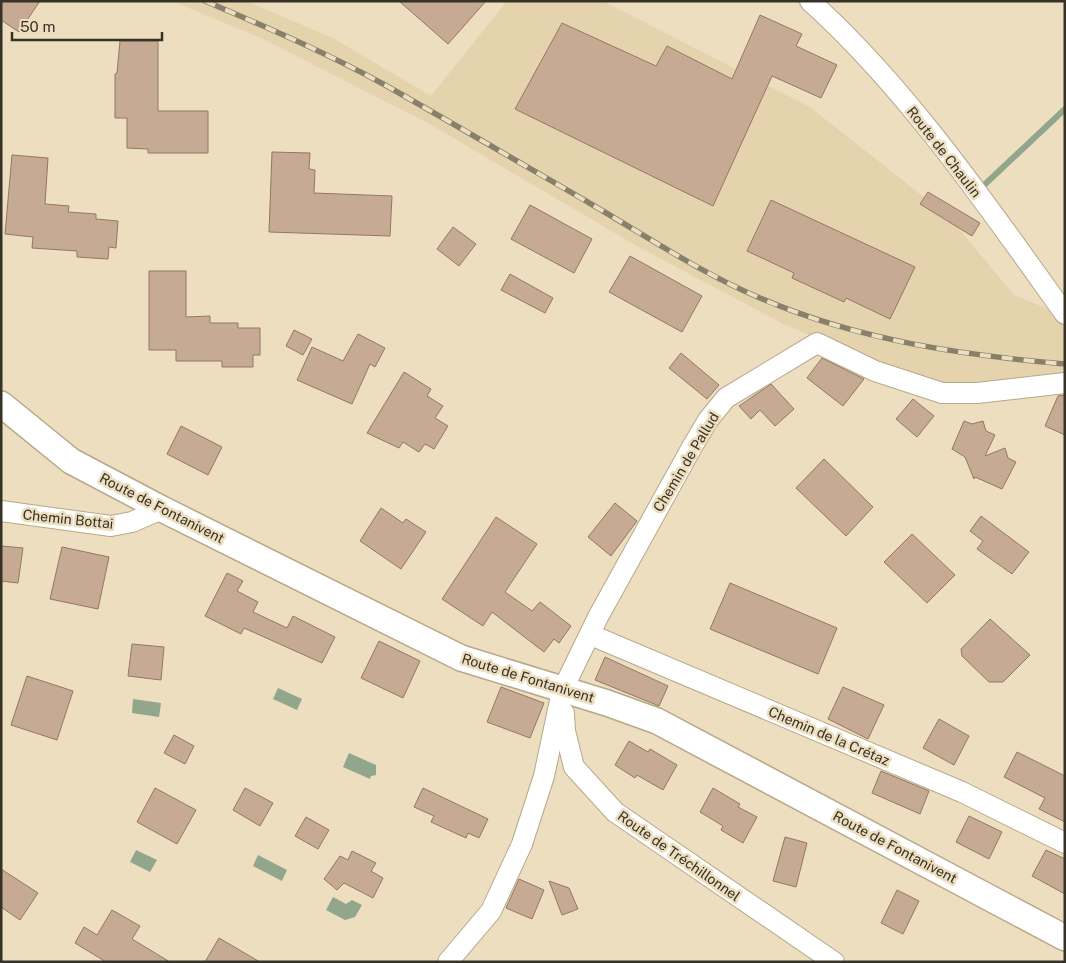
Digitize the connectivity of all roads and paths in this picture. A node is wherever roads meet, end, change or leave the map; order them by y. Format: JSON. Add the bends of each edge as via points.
{"nodes":[{"id":1,"x":810,"y":1,"type":"edge"},
{"id":2,"x":1065,"y":314,"type":"edge"},
{"id":3,"x":1065,"y":383,"type":"edge"},
{"id":4,"x":1,"y":404,"type":"edge"},
{"id":5,"x":162,"y":509,"type":"junction"},
{"id":6,"x":1,"y":511,"type":"edge"},
{"id":7,"x":590,"y":635,"type":"junction"},
{"id":8,"x":562,"y":691,"type":"junction"},
{"id":9,"x":1065,"y":843,"type":"edge"},
{"id":10,"x":1065,"y":938,"type":"edge"},
{"id":11,"x":448,"y":962,"type":"edge"},
{"id":12,"x":834,"y":962,"type":"edge"}],
"edges":[{"from":1,"to":2,"type":"street","name":"Route de Chaulin","via":[[866,56],[910,107]]},
{"from":3,"to":7,"type":"street","name":"Chemin de Pallud","via":[[977,393],[942,393],[874,370],[817,342],[726,398],[708,420]]},
{"from":4,"to":5,"type":"street","name":"Route de Fontanivent","via":[[71,461]]},
{"from":5,"to":6,"type":"street","name":"Chemin Bottai","via":[[132,522],[111,526]]},
{"from":5,"to":8,"type":"street","name":"Route de Fontanivent","via":[[461,658]]},
{"from":7,"to":8,"type":"street","name":"Chemin de Pallud"},
{"from":7,"to":9,"type":"street","name":"Chemin de la Crétaz","via":[[962,792]]},
{"from":8,"to":10,"type":"street","name":"Route de Fontanivent","via":[[657,721]]},
{"from":8,"to":11,"type":"street","name":"Chemin de Pallud","via":[[544,776],[522,844],[491,911]]},
{"from":8,"to":12,"type":"street","name":"Route de Tréchillonnel","via":[[565,731],[574,767],[615,812]]}]}
